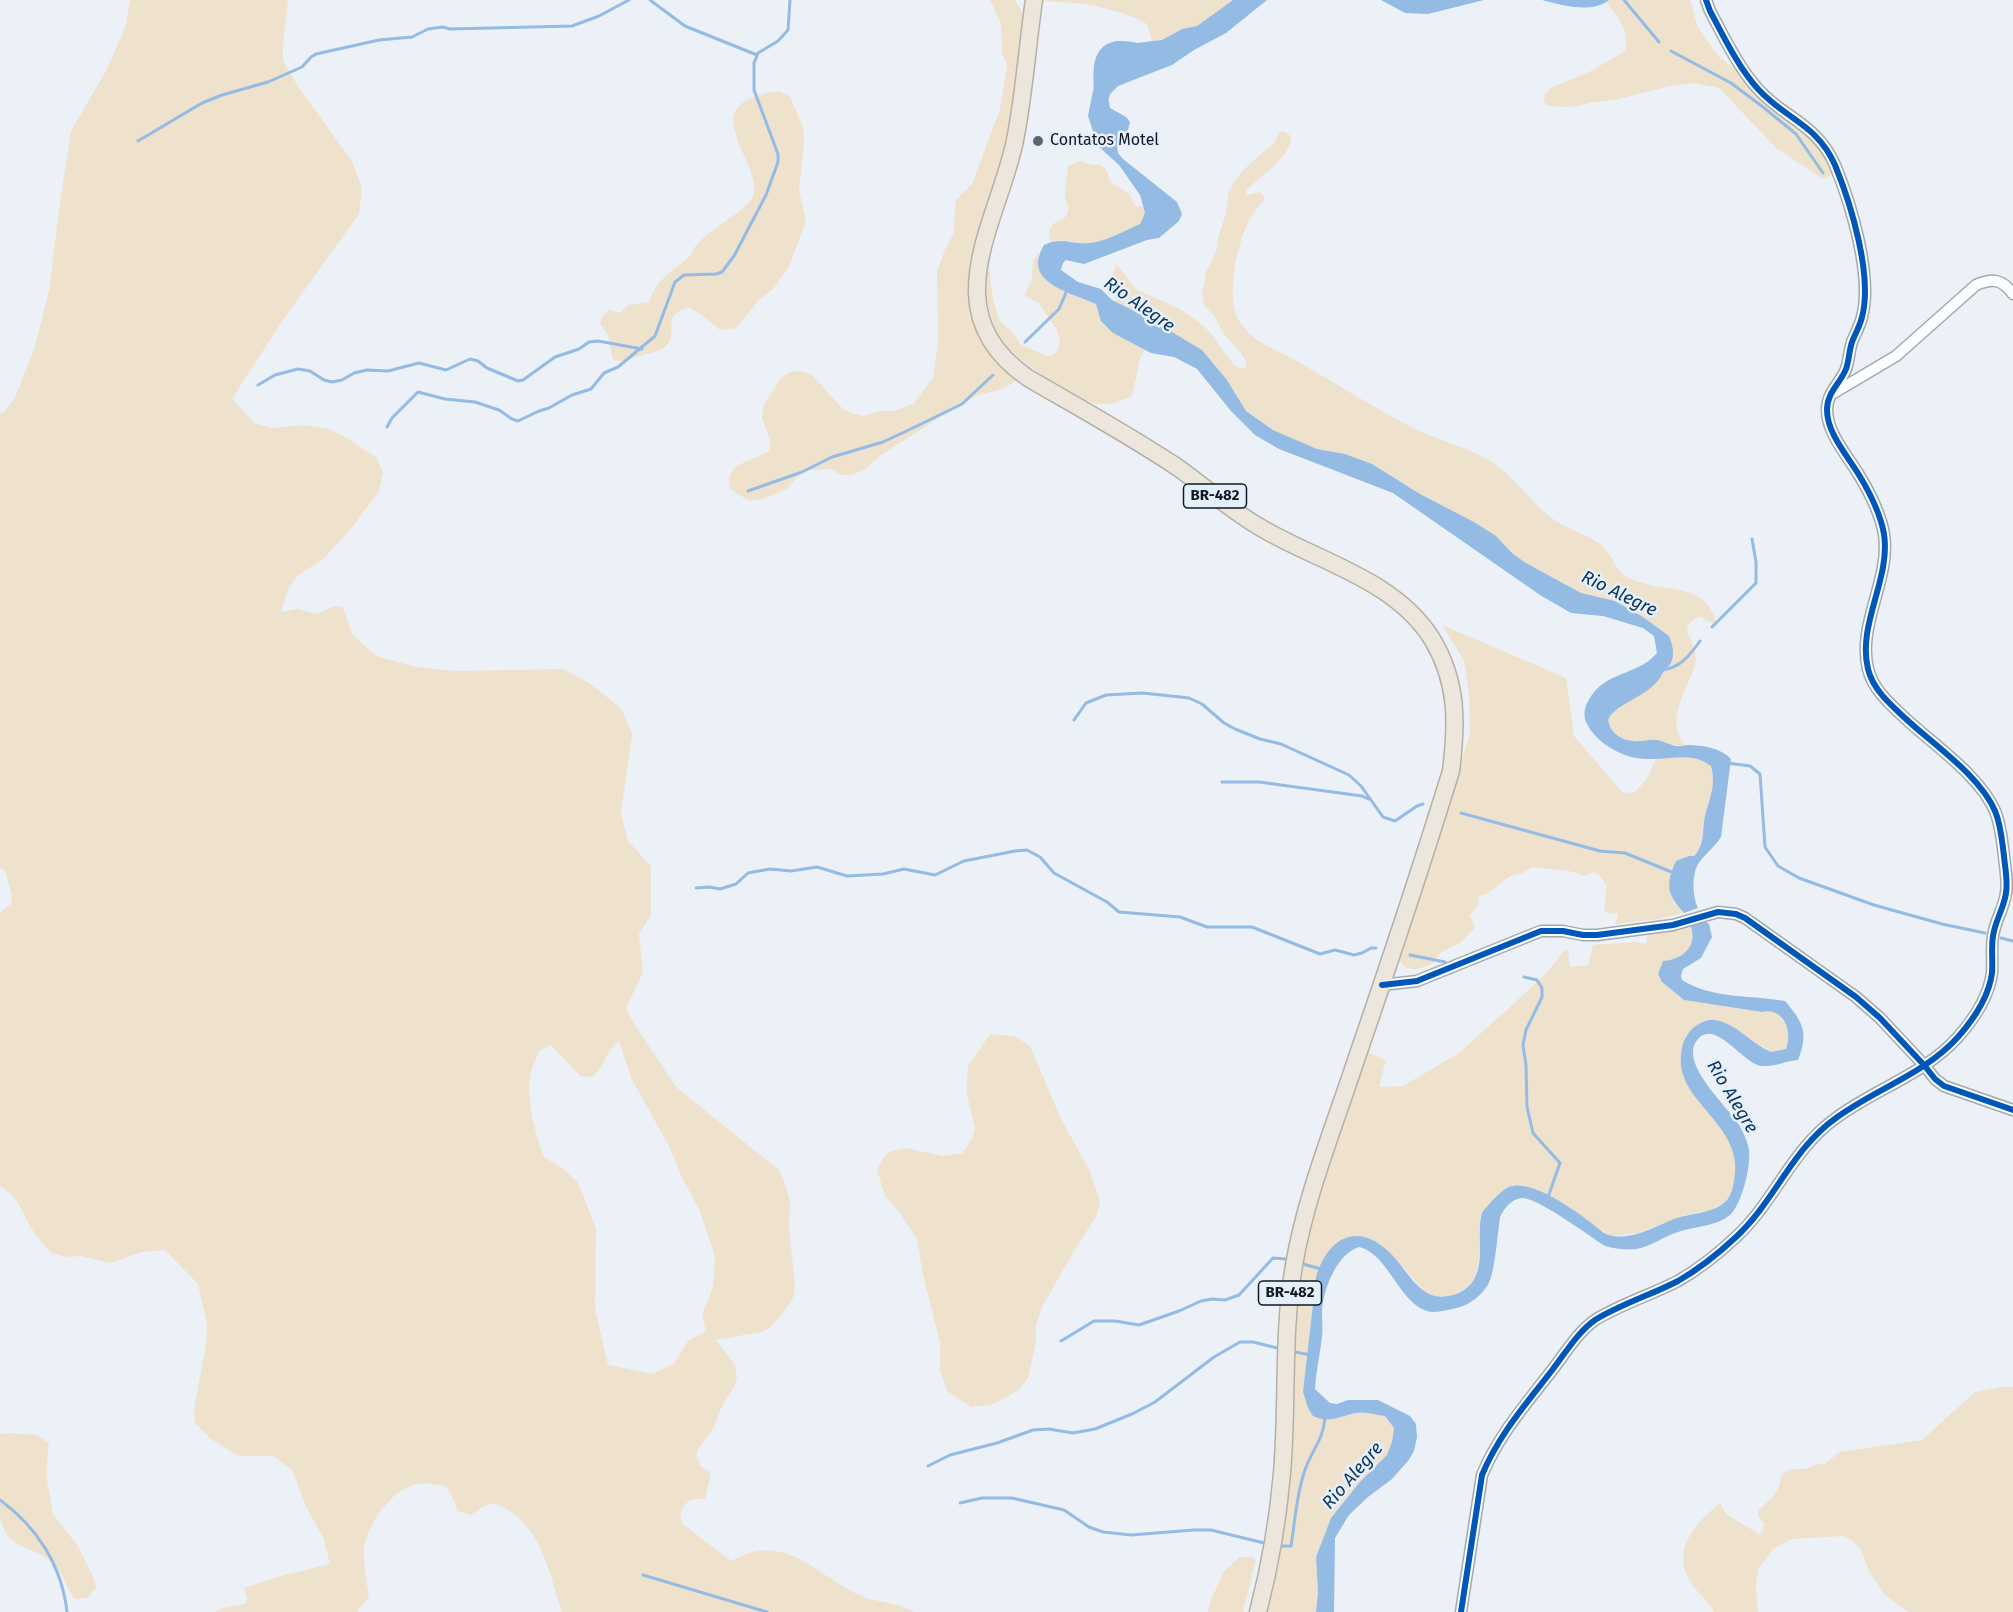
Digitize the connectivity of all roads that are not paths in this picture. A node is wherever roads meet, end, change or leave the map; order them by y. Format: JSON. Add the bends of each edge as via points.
{"nodes":[{"id":1,"x":1035,"y":0,"type":"edge"},
{"id":2,"x":1706,"y":0,"type":"edge"},
{"id":3,"x":2013,"y":294,"type":"edge"},
{"id":4,"x":1847,"y":365,"type":"junction"},
{"id":5,"x":1864,"y":375,"type":"junction"},
{"id":6,"x":1829,"y":396,"type":"junction"},
{"id":7,"x":1382,"y":985,"type":"junction"},
{"id":8,"x":1924,"y":1065,"type":"junction"},
{"id":9,"x":2013,"y":1110,"type":"edge"},
{"id":10,"x":1258,"y":1612,"type":"edge"},
{"id":11,"x":1461,"y":1612,"type":"edge"}],
"edges":[{"from":1,"to":7,"type":"highway","number":"BR-482","via":[[1019,121],[979,262],[977,294],[981,316],[998,352],[1022,373],[1179,468],[1256,526],[1386,593],[1406,608],[1432,639],[1449,679],[1455,705],[1451,771]]},
{"from":2,"to":4,"type":"street","via":[[1748,77],[1765,96],[1821,141],[1841,180],[1860,244],[1865,291],[1862,318]]},
{"from":3,"to":5,"type":"street","via":[[2000,281],[1976,285],[1896,356]]},
{"from":4,"to":5,"type":"street"},
{"from":4,"to":6,"type":"street"},
{"from":5,"to":6,"type":"street"},
{"from":6,"to":8,"type":"street","via":[[1828,422],[1875,504],[1883,531],[1883,561],[1866,644],[1869,676],[1887,702],[1976,785],[1996,814],[2000,829],[2007,888],[1994,930],[1992,975],[1971,1021]]},
{"from":7,"to":8,"type":"street","via":[[1417,981],[1541,931],[1597,935],[1658,928],[1718,912],[1736,914],[1856,997]]},
{"from":7,"to":10,"type":"highway","number":"BR-482","via":[[1327,1148],[1294,1262],[1277,1526]]},
{"from":8,"to":9,"type":"street","via":[[1944,1086]]},
{"from":8,"to":11,"type":"street","via":[[1816,1133],[1752,1222],[1712,1257],[1682,1279],[1600,1317],[1577,1338],[1489,1458],[1482,1475]]}]}
